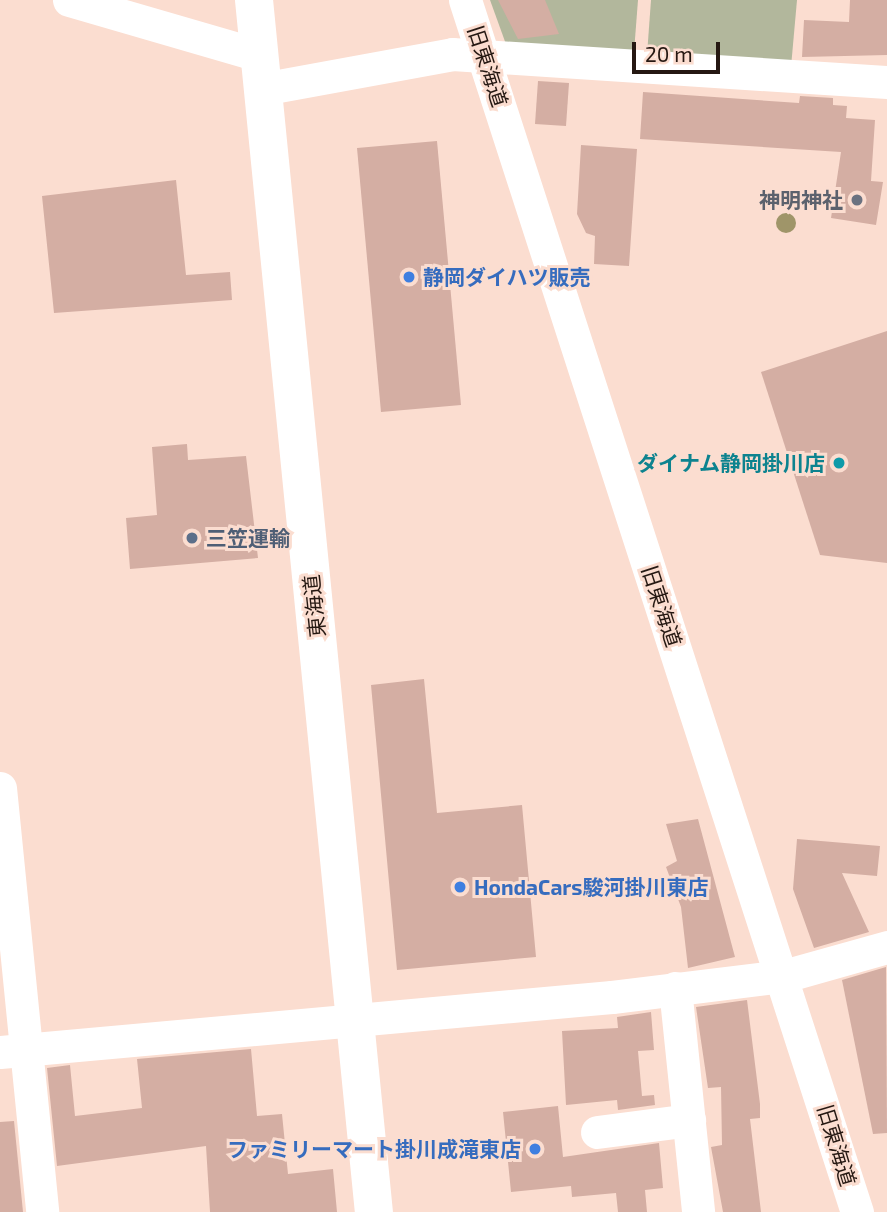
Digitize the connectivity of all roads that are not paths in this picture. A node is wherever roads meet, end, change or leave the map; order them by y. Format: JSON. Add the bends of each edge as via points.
{"nodes":[{"id":1,"x":68,"y":0,"type":"edge"},
{"id":2,"x":254,"y":0,"type":"edge"},
{"id":3,"x":465,"y":0,"type":"edge"},
{"id":4,"x":488,"y":60,"type":"junction"},
{"id":5,"x":260,"y":72,"type":"junction"},
{"id":6,"x":887,"y":82,"type":"edge"},
{"id":7,"x":0,"y":788,"type":"edge"},
{"id":8,"x":887,"y":947,"type":"edge"},
{"id":9,"x":784,"y":976,"type":"junction"},
{"id":10,"x":675,"y":988,"type":"junction"},
{"id":11,"x":356,"y":1024,"type":"junction"},
{"id":12,"x":13,"y":1051,"type":"edge"},
{"id":13,"x":689,"y":1120,"type":"junction"},
{"id":14,"x":597,"y":1132,"type":"dead end"},
{"id":15,"x":42,"y":1212,"type":"edge"},
{"id":16,"x":374,"y":1212,"type":"edge"},
{"id":17,"x":698,"y":1212,"type":"edge"},
{"id":18,"x":857,"y":1212,"type":"edge"}],
"edges":[{"from":1,"to":5,"type":"street"},
{"from":2,"to":5,"type":"main road","name":"東海道"},
{"from":3,"to":4,"type":"street","name":"旧東海道"},
{"from":4,"to":5,"type":"street","via":[[452,54]]},
{"from":4,"to":6,"type":"street"},
{"from":4,"to":9,"type":"street","name":"旧東海道","via":[[550,270]]},
{"from":5,"to":11,"type":"main road","name":"東海道"},
{"from":7,"to":12,"type":"street"},
{"from":8,"to":9,"type":"street"},
{"from":9,"to":10,"type":"street"},
{"from":9,"to":18,"type":"street","name":"旧東海道"},
{"from":10,"to":11,"type":"street"},
{"from":10,"to":13,"type":"street"},
{"from":11,"to":12,"type":"street"},
{"from":11,"to":16,"type":"main road","name":"東海道"},
{"from":12,"to":15,"type":"street"},
{"from":13,"to":14,"type":"street"},
{"from":13,"to":17,"type":"street"}]}
